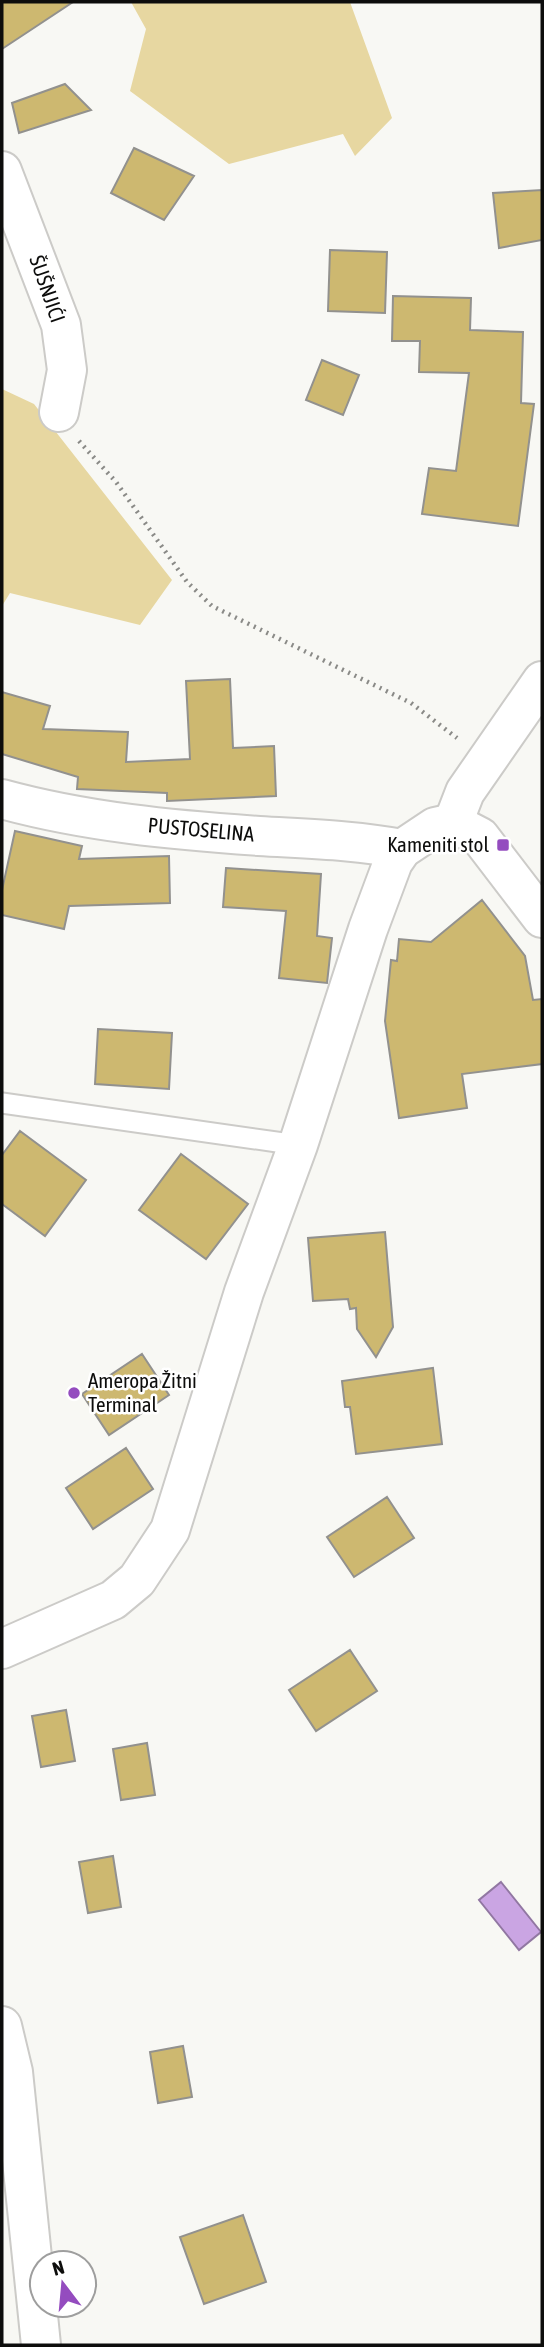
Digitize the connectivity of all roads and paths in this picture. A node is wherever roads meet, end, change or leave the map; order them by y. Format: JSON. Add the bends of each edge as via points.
{"nodes":[{"id":1,"x":2,"y":171,"type":"edge"},
{"id":2,"x":60,"y":412,"type":"joint"},
{"id":3,"x":542,"y":681,"type":"edge"},
{"id":4,"x":542,"y":732,"type":"edge"},
{"id":5,"x":488,"y":761,"type":"junction"},
{"id":6,"x":2,"y":799,"type":"edge"},
{"id":7,"x":453,"y":823,"type":"junction"},
{"id":8,"x":402,"y":849,"type":"junction"},
{"id":9,"x":542,"y":919,"type":"edge"},
{"id":10,"x":2,"y":1103,"type":"edge"},
{"id":11,"x":298,"y":1145,"type":"junction"},
{"id":12,"x":2,"y":1649,"type":"edge"},
{"id":13,"x":2,"y":2026,"type":"edge"},
{"id":14,"x":41,"y":2345,"type":"edge"}],
"edges":[{"from":1,"to":2,"type":"main road","name":"ŠUŠNJIĆI","via":[[61,325],[67,370]]},
{"from":2,"to":5,"type":"path","via":[[116,481],[187,582],[212,606],[411,703]]},
{"from":3,"to":5,"type":"main road"},
{"from":4,"to":5,"type":"main road"},
{"from":5,"to":7,"type":"main road","via":[[465,792]]},
{"from":6,"to":8,"type":"main road","name":"PUSTOSELINA","via":[[81,817],[170,829],[362,841]]},
{"from":7,"to":8,"type":"main road","via":[[435,827]]},
{"from":7,"to":9,"type":"main road","via":[[480,837]]},
{"from":8,"to":11,"type":"main road","via":[[368,929]]},
{"from":10,"to":11,"type":"lane"},
{"from":11,"to":12,"type":"main road","via":[[244,1293],[170,1530],[137,1580],[113,1601]]},
{"from":13,"to":14,"type":"main road","via":[[13,2072]]}]}
